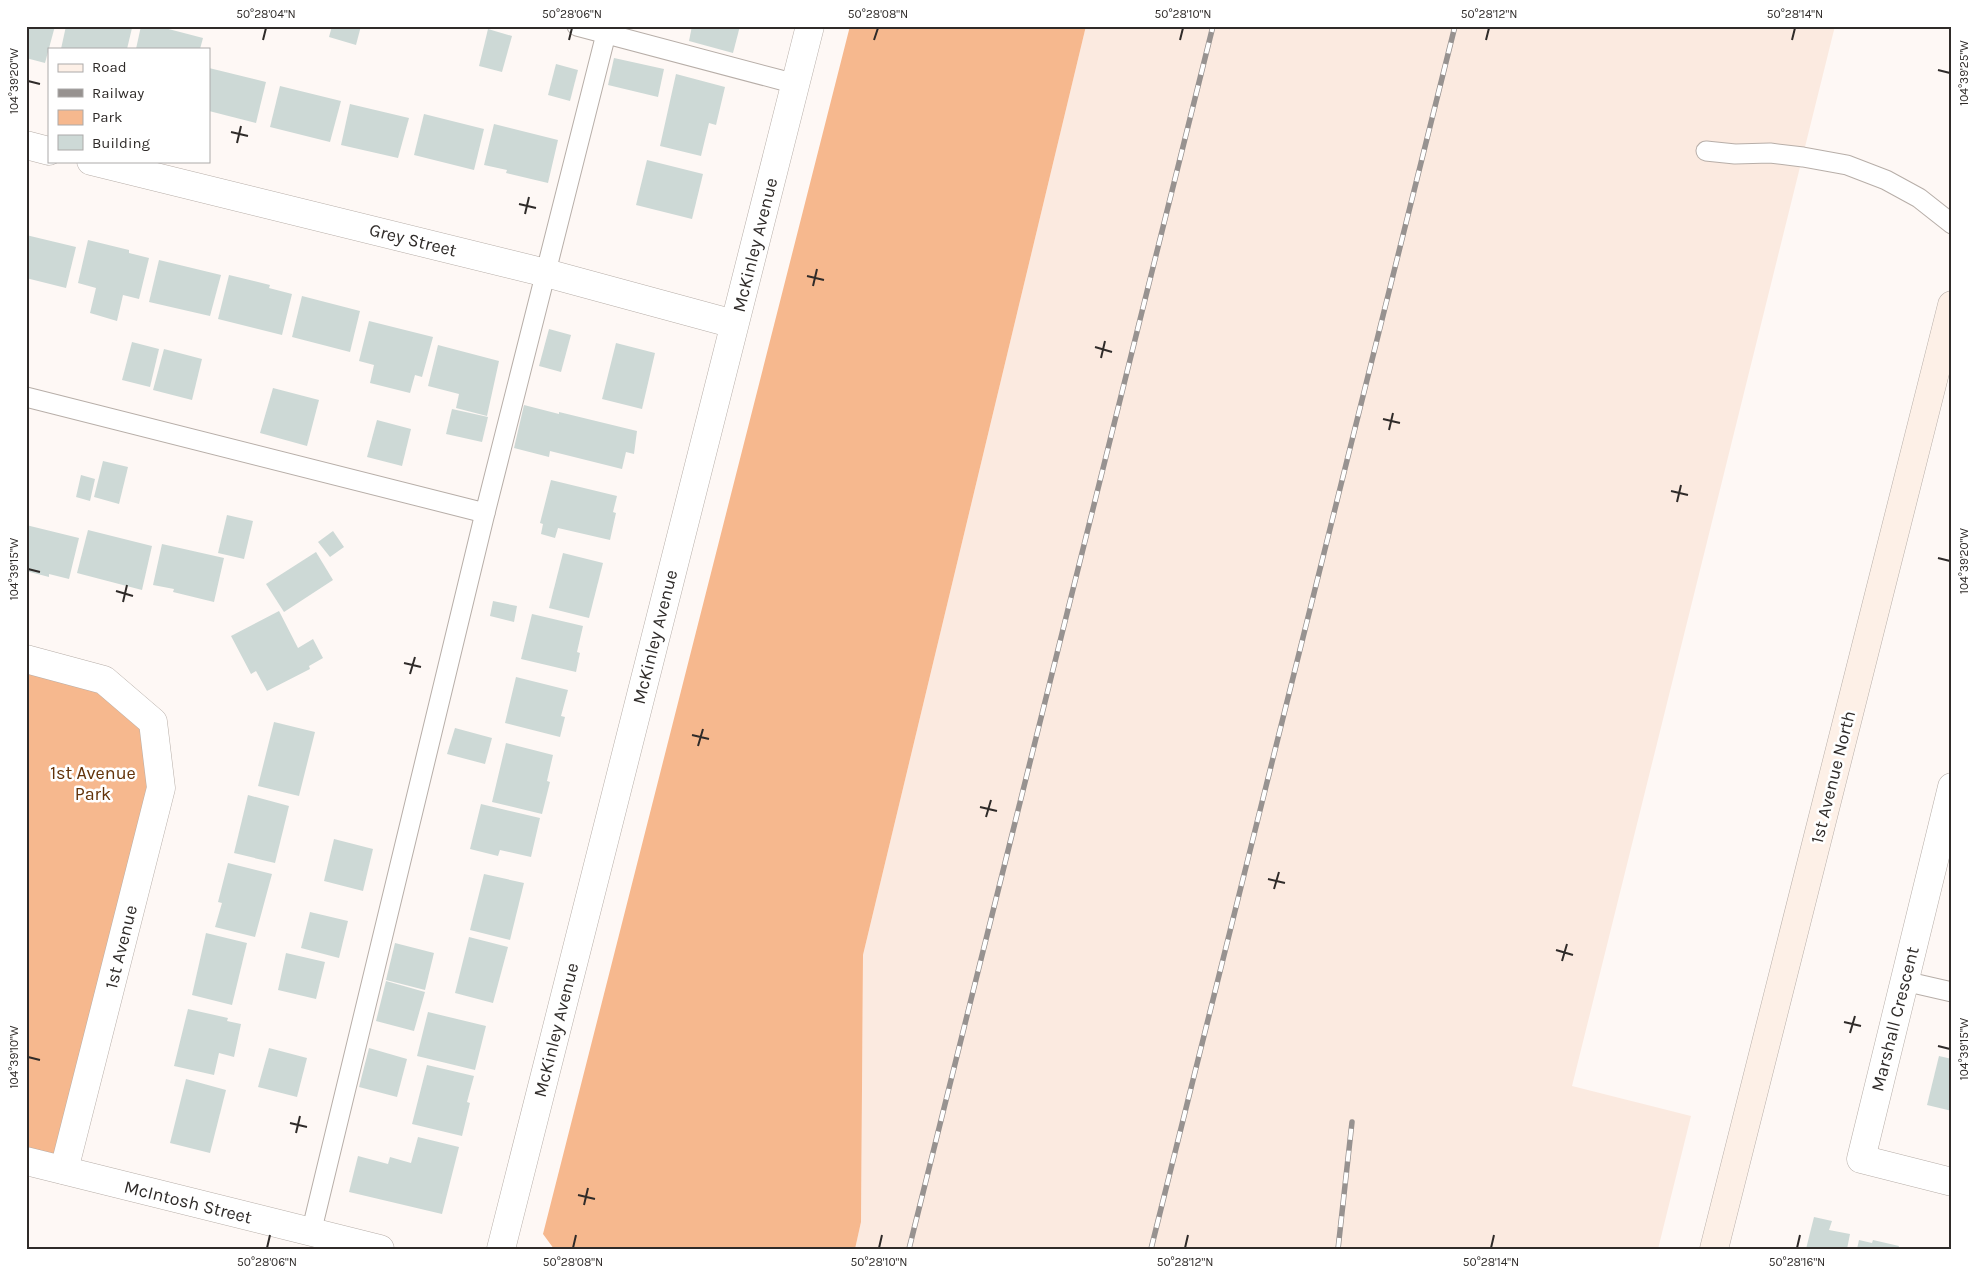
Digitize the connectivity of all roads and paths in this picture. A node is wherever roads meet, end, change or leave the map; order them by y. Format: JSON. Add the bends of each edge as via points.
{"nodes":[{"id":1,"x":577,"y":26,"type":"edge"},
{"id":2,"x":810,"y":26,"type":"edge"},
{"id":3,"x":607,"y":30,"type":"edge"},
{"id":4,"x":796,"y":84,"type":"junction"},
{"id":5,"x":26,"y":145,"type":"edge"},
{"id":6,"x":48,"y":151,"type":"edge"},
{"id":7,"x":1706,"y":151,"type":"dead end"},
{"id":8,"x":95,"y":162,"type":"edge"},
{"id":9,"x":1952,"y":224,"type":"edge"},
{"id":10,"x":546,"y":273,"type":"junction"},
{"id":11,"x":1952,"y":305,"type":"edge"},
{"id":12,"x":734,"y":324,"type":"junction"},
{"id":13,"x":26,"y":397,"type":"edge"},
{"id":14,"x":485,"y":513,"type":"junction"},
{"id":15,"x":26,"y":659,"type":"edge"},
{"id":16,"x":1951,"y":797,"type":"edge"},
{"id":17,"x":1904,"y":980,"type":"junction"},
{"id":18,"x":1952,"y":992,"type":"edge"},
{"id":19,"x":26,"y":1161,"type":"edge"},
{"id":20,"x":64,"y":1170,"type":"junction"},
{"id":21,"x":1952,"y":1182,"type":"edge"},
{"id":22,"x":310,"y":1233,"type":"junction"},
{"id":23,"x":380,"y":1249,"type":"edge"},
{"id":24,"x":500,"y":1249,"type":"edge"},
{"id":25,"x":1714,"y":1249,"type":"edge"}],
"edges":[{"from":1,"to":3,"type":"lane"},
{"from":2,"to":4,"type":"street","name":"McKinley Avenue"},
{"from":3,"to":4,"type":"lane"},
{"from":3,"to":10,"type":"lane"},
{"from":4,"to":12,"type":"street","name":"McKinley Avenue"},
{"from":5,"to":6,"type":"street"},
{"from":7,"to":9,"type":"lane","via":[[1770,153],[1846,165],[1886,180],[1919,198]]},
{"from":8,"to":10,"type":"street","name":"Grey Street"},
{"from":10,"to":12,"type":"street","name":"Grey Street"},
{"from":10,"to":14,"type":"lane"},
{"from":11,"to":25,"type":"main road","name":"1st Avenue North"},
{"from":12,"to":24,"type":"street","name":"McKinley Avenue"},
{"from":13,"to":14,"type":"lane"},
{"from":14,"to":22,"type":"lane"},
{"from":15,"to":20,"type":"street","name":"1st Avenue","via":[[104,680],[153,722],[161,788]]},
{"from":16,"to":17,"type":"street","name":"Marshall Crescent"},
{"from":17,"to":18,"type":"lane"},
{"from":17,"to":21,"type":"street","name":"Marshall Crescent","via":[[1861,1159]]},
{"from":19,"to":20,"type":"street","name":"McIntosh Street"},
{"from":20,"to":22,"type":"street","name":"McIntosh Street"},
{"from":22,"to":23,"type":"street","name":"McIntosh Street"}]}
